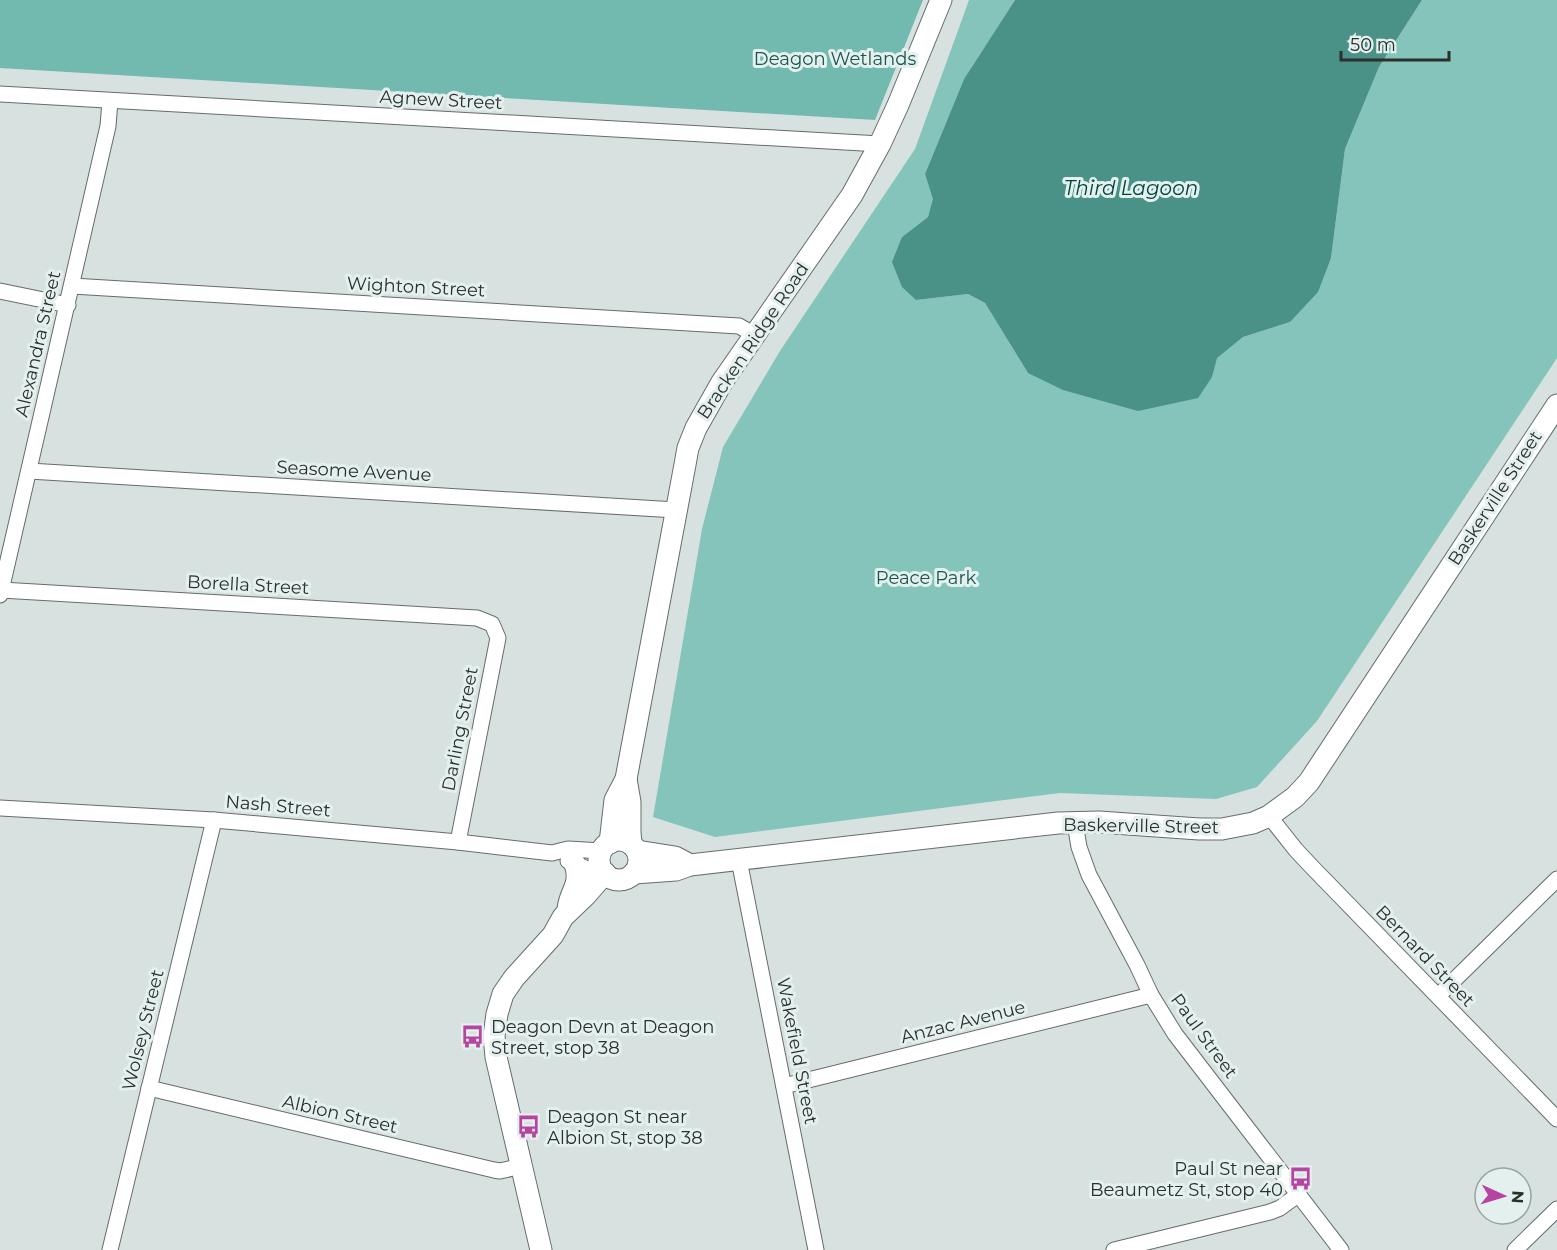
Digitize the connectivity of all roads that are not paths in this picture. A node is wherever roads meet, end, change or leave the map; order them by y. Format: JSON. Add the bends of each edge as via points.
{"nodes":[{"id":1,"x":941,"y":0,"type":"edge"},
{"id":2,"x":0,"y":94,"type":"edge"},
{"id":3,"x":110,"y":100,"type":"junction"},
{"id":4,"x":880,"y":144,"type":"junction"},
{"id":5,"x":72,"y":286,"type":"junction"},
{"id":6,"x":0,"y":291,"type":"edge"},
{"id":7,"x":68,"y":305,"type":"junction"},
{"id":8,"x":755,"y":335,"type":"junction"},
{"id":9,"x":1557,"y":405,"type":"edge"},
{"id":10,"x":29,"y":471,"type":"junction"},
{"id":11,"x":676,"y":510,"type":"junction"},
{"id":12,"x":1,"y":592,"type":"edge"},
{"id":13,"x":492,"y":624,"type":"joint"},
{"id":14,"x":0,"y":808,"type":"edge"},
{"id":15,"x":1269,"y":816,"type":"junction"},
{"id":16,"x":214,"y":820,"type":"junction"},
{"id":17,"x":1075,"y":823,"type":"junction"},
{"id":18,"x":458,"y":842,"type":"junction"},
{"id":19,"x":552,"y":853,"type":"junction"},
{"id":20,"x":739,"y":860,"type":"junction"},
{"id":21,"x":618,"y":861,"type":"junction"},
{"id":22,"x":575,"y":864,"type":"junction"},
{"id":23,"x":1557,"y":879,"type":"edge"},
{"id":24,"x":567,"y":912,"type":"junction"},
{"id":25,"x":553,"y":935,"type":"junction"},
{"id":26,"x":1151,"y":995,"type":"junction"},
{"id":27,"x":1438,"y":996,"type":"junction"},
{"id":28,"x":784,"y":1086,"type":"junction"},
{"id":29,"x":149,"y":1088,"type":"junction"},
{"id":30,"x":1557,"y":1119,"type":"edge"},
{"id":31,"x":522,"y":1166,"type":"junction"},
{"id":32,"x":1299,"y":1194,"type":"junction"},
{"id":33,"x":1557,"y":1209,"type":"edge"},
{"id":34,"x":110,"y":1250,"type":"edge"},
{"id":35,"x":541,"y":1250,"type":"edge"},
{"id":36,"x":816,"y":1250,"type":"edge"},
{"id":37,"x":1114,"y":1250,"type":"edge"},
{"id":38,"x":1341,"y":1250,"type":"edge"},
{"id":39,"x":1515,"y":1250,"type":"edge"}],
"edges":[{"from":1,"to":4,"type":"main road","name":"Bracken Ridge Road"},
{"from":2,"to":3,"type":"street","name":"Agnew Street"},
{"from":3,"to":4,"type":"street","name":"Agnew Street"},
{"from":3,"to":5,"type":"street","name":"Alexandra Street","via":[[108,126]]},
{"from":4,"to":8,"type":"main road","name":"Bracken Ridge Road","via":[[852,195]]},
{"from":5,"to":7,"type":"street","name":"Alexandra Street"},
{"from":5,"to":8,"type":"street","name":"Wighton Street","via":[[739,326]]},
{"from":6,"to":7,"type":"street"},
{"from":7,"to":10,"type":"street","name":"Alexandra Street"},
{"from":8,"to":11,"type":"main road","name":"Bracken Ridge Road","via":[[696,428],[688,448]]},
{"from":9,"to":15,"type":"main road","name":"Baskerville Street","via":[[1309,782]]},
{"from":10,"to":11,"type":"street","name":"Seasome Avenue"},
{"from":10,"to":12,"type":"street","name":"Alexandra Street"},
{"from":11,"to":21,"type":"main road","name":"Bracken Ridge Road","via":[[626,779],[615,800]]},
{"from":12,"to":13,"type":"street","name":"Borella Street","via":[[477,618]]},
{"from":13,"to":18,"type":"street","name":"Darling Street","via":[[498,638]]},
{"from":14,"to":16,"type":"street","name":"Nash Street"},
{"from":15,"to":17,"type":"main road","name":"Baskerville Street","via":[[1222,829]]},
{"from":15,"to":27,"type":"street","name":"Bernard Street","via":[[1311,866]]},
{"from":16,"to":18,"type":"street","name":"Nash Street"},
{"from":16,"to":29,"type":"street","name":"Wolsey Street"},
{"from":17,"to":20,"type":"main road","name":"Baskerville Street"},
{"from":17,"to":26,"type":"street","name":"Paul Street","via":[[1089,875]]},
{"from":18,"to":19,"type":"street","name":"Nash Street"},
{"from":19,"to":21,"type":"street","name":"Nash Street","via":[[568,849]]},
{"from":19,"to":22,"type":"street","name":"Nash Street"},
{"from":20,"to":21,"type":"main road","name":"Baskerville Street","via":[[676,870]]},
{"from":20,"to":28,"type":"street","name":"Wakefield Street"},
{"from":21,"to":22,"type":"street","name":"Nash Street","via":[[590,870]]},
{"from":21,"to":24,"type":"main road"},
{"from":21,"to":25,"type":"main road","via":[[612,889],[570,928]]},
{"from":22,"to":24,"type":"main road","via":[[578,876]]},
{"from":23,"to":27,"type":"street"},
{"from":24,"to":25,"type":"main road"},
{"from":25,"to":31,"type":"main road","via":[[503,994],[494,1036]]},
{"from":26,"to":28,"type":"street","name":"Anzac Avenue"},
{"from":26,"to":32,"type":"street","name":"Paul Street","via":[[1175,1034]]},
{"from":27,"to":30,"type":"street","name":"Bernard Street"},
{"from":28,"to":36,"type":"street","name":"Wakefield Street"},
{"from":29,"to":31,"type":"street","name":"Albion Street","via":[[494,1170]]},
{"from":29,"to":34,"type":"street","name":"Wolsey Street"},
{"from":31,"to":35,"type":"main road"},
{"from":32,"to":37,"type":"street","via":[[1270,1212]]},
{"from":32,"to":38,"type":"street","name":"Paul Street"},
{"from":33,"to":39,"type":"street"}]}
